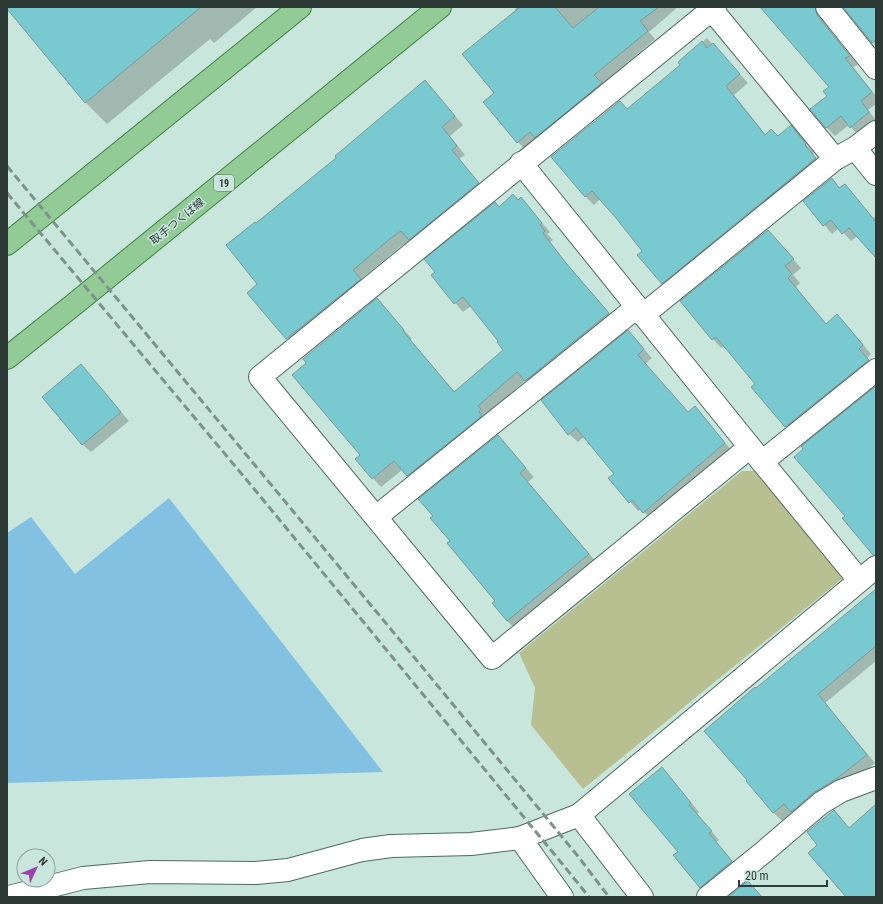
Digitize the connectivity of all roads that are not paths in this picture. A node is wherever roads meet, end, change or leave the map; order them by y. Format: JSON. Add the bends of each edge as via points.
{"nodes":[{"id":1,"x":300,"y":7,"type":"edge"},
{"id":2,"x":440,"y":7,"type":"edge"},
{"id":3,"x":827,"y":7,"type":"edge"},
{"id":4,"x":713,"y":8,"type":"edge"},
{"id":5,"x":876,"y":68,"type":"edge"},
{"id":6,"x":876,"y":132,"type":"edge"},
{"id":7,"x":855,"y":148,"type":"junction"},
{"id":8,"x":835,"y":159,"type":"junction"},
{"id":9,"x":521,"y":163,"type":"junction"},
{"id":10,"x":876,"y":174,"type":"edge"},
{"id":11,"x":7,"y":244,"type":"edge"},
{"id":12,"x":640,"y":311,"type":"junction"},
{"id":13,"x":7,"y":358,"type":"edge"},
{"id":14,"x":876,"y":370,"type":"edge"},
{"id":15,"x":756,"y":454,"type":"junction"},
{"id":16,"x":376,"y":517,"type":"junction"},
{"id":17,"x":876,"y":567,"type":"edge"},
{"id":18,"x":859,"y":580,"type":"junction"},
{"id":19,"x":876,"y":778,"type":"edge"},
{"id":20,"x":579,"y":815,"type":"junction"},
{"id":21,"x":520,"y":838,"type":"junction"},
{"id":22,"x":9,"y":897,"type":"edge"},
{"id":23,"x":562,"y":897,"type":"edge"},
{"id":24,"x":642,"y":897,"type":"edge"},
{"id":25,"x":708,"y":897,"type":"edge"}],
"edges":[{"from":1,"to":11,"type":"main road"},
{"from":2,"to":13,"type":"main road","name":"取手つくば線","number":"19"},
{"from":3,"to":5,"type":"street"},
{"from":4,"to":8,"type":"street"},
{"from":4,"to":9,"type":"street"},
{"from":6,"to":7,"type":"street"},
{"from":7,"to":8,"type":"street"},
{"from":7,"to":10,"type":"street"},
{"from":8,"to":12,"type":"street"},
{"from":9,"to":12,"type":"street"},
{"from":9,"to":16,"type":"street","via":[[260,377]]},
{"from":12,"to":15,"type":"street"},
{"from":12,"to":16,"type":"street"},
{"from":14,"to":15,"type":"street"},
{"from":15,"to":16,"type":"street","via":[[492,658]]},
{"from":15,"to":18,"type":"street"},
{"from":17,"to":18,"type":"street"},
{"from":18,"to":20,"type":"street"},
{"from":19,"to":25,"type":"street","via":[[841,792],[820,804]]},
{"from":20,"to":21,"type":"street"},
{"from":20,"to":24,"type":"street"},
{"from":21,"to":22,"type":"street","via":[[471,844],[391,846],[362,850],[288,870],[256,873],[150,872],[83,878]]},
{"from":21,"to":23,"type":"street"}]}
